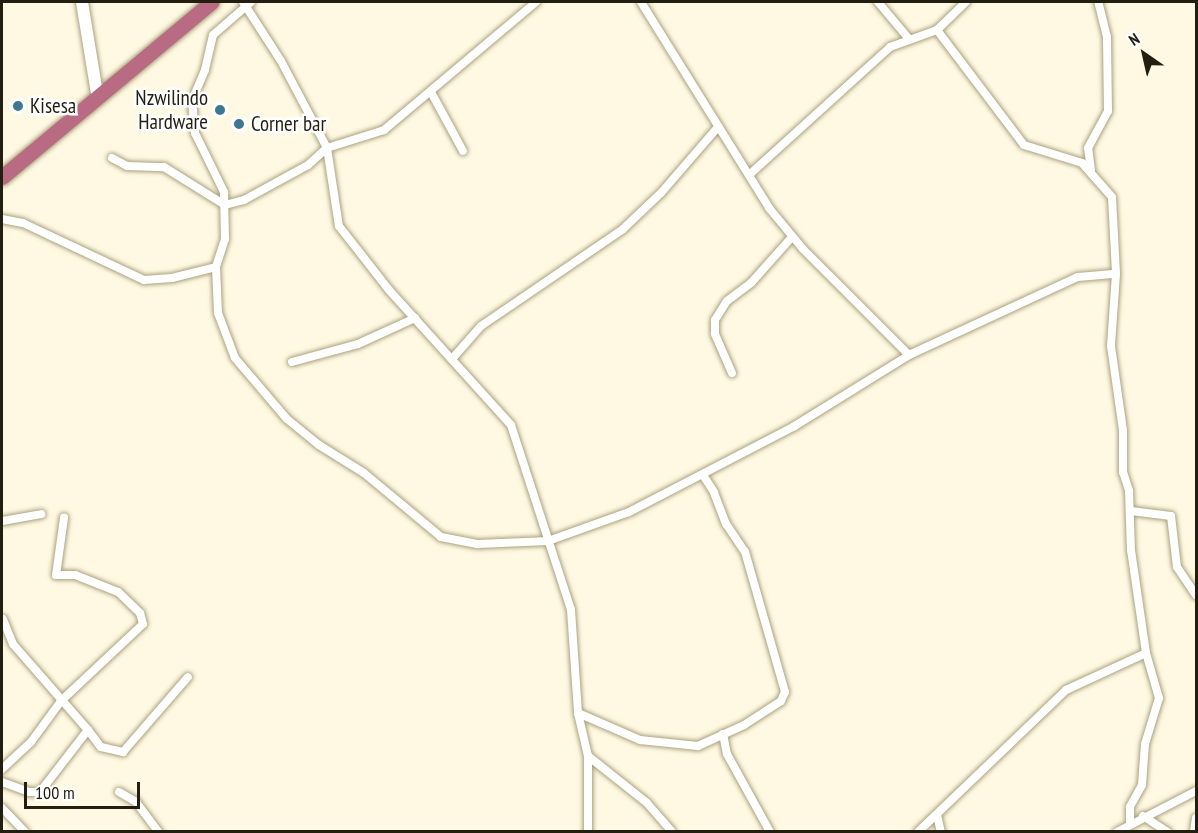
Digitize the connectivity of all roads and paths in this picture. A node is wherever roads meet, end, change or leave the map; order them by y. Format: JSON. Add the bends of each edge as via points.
{"nodes":[{"id":1,"x":82,"y":2,"type":"edge"},
{"id":2,"x":211,"y":2,"type":"edge"},
{"id":3,"x":536,"y":2,"type":"edge"},
{"id":4,"x":641,"y":2,"type":"edge"},
{"id":5,"x":878,"y":2,"type":"edge"},
{"id":6,"x":966,"y":2,"type":"edge"},
{"id":7,"x":1098,"y":2,"type":"edge"},
{"id":8,"x":247,"y":3,"type":"edge"},
{"id":9,"x":937,"y":30,"type":"junction"},
{"id":10,"x":909,"y":39,"type":"junction"},
{"id":11,"x":431,"y":92,"type":"junction"},
{"id":12,"x":97,"y":94,"type":"junction"},
{"id":13,"x":718,"y":127,"type":"junction"},
{"id":14,"x":327,"y":148,"type":"junction"},
{"id":15,"x":464,"y":151,"type":"dead end"},
{"id":16,"x":112,"y":158,"type":"dead end"},
{"id":17,"x":1092,"y":171,"type":"junction"},
{"id":18,"x":749,"y":175,"type":"junction"},
{"id":19,"x":2,"y":177,"type":"edge"},
{"id":20,"x":225,"y":205,"type":"junction"},
{"id":21,"x":2,"y":219,"type":"edge"},
{"id":22,"x":792,"y":237,"type":"junction"},
{"id":23,"x":216,"y":267,"type":"junction"},
{"id":24,"x":1116,"y":274,"type":"junction"},
{"id":25,"x":415,"y":318,"type":"junction"},
{"id":26,"x":909,"y":355,"type":"junction"},
{"id":27,"x":452,"y":359,"type":"junction"},
{"id":28,"x":292,"y":362,"type":"dead end"},
{"id":29,"x":732,"y":373,"type":"dead end"},
{"id":30,"x":703,"y":475,"type":"junction"},
{"id":31,"x":1131,"y":512,"type":"junction"},
{"id":32,"x":41,"y":514,"type":"dead end"},
{"id":33,"x":64,"y":518,"type":"dead end"},
{"id":34,"x":2,"y":521,"type":"edge"},
{"id":35,"x":548,"y":541,"type":"junction"},
{"id":36,"x":1197,"y":595,"type":"edge"},
{"id":37,"x":3,"y":619,"type":"edge"},
{"id":38,"x":1146,"y":652,"type":"junction"},
{"id":39,"x":188,"y":677,"type":"dead end"},
{"id":40,"x":61,"y":701,"type":"junction"},
{"id":41,"x":578,"y":713,"type":"junction"},
{"id":42,"x":88,"y":730,"type":"junction"},
{"id":43,"x":723,"y":734,"type":"junction"},
{"id":44,"x":588,"y":756,"type":"junction"},
{"id":45,"x":2,"y":769,"type":"edge"},
{"id":46,"x":2,"y":782,"type":"edge"},
{"id":47,"x":1197,"y":791,"type":"edge"},
{"id":48,"x":119,"y":792,"type":"dead end"},
{"id":49,"x":2,"y":808,"type":"edge"},
{"id":50,"x":938,"y":815,"type":"junction"},
{"id":51,"x":1143,"y":816,"type":"junction"},
{"id":52,"x":1197,"y":818,"type":"edge"},
{"id":53,"x":1130,"y":822,"type":"junction"},
{"id":54,"x":25,"y":831,"type":"edge"},
{"id":55,"x":159,"y":831,"type":"edge"},
{"id":56,"x":588,"y":831,"type":"edge"},
{"id":57,"x":672,"y":831,"type":"edge"},
{"id":58,"x":770,"y":831,"type":"edge"},
{"id":59,"x":918,"y":831,"type":"edge"},
{"id":60,"x":941,"y":831,"type":"edge"},
{"id":61,"x":1117,"y":831,"type":"edge"},
{"id":62,"x":1168,"y":831,"type":"edge"},
{"id":63,"x":1194,"y":831,"type":"edge"}],
"edges":[{"from":1,"to":12,"type":"street"},
{"from":2,"to":12,"type":"highway"},
{"from":3,"to":11,"type":"street"},
{"from":4,"to":13,"type":"street"},
{"from":5,"to":10,"type":"street"},
{"from":6,"to":9,"type":"street"},
{"from":7,"to":17,"type":"street","via":[[1107,37],[1108,111],[1088,148]]},
{"from":8,"to":14,"type":"street"},
{"from":8,"to":20,"type":"street","via":[[213,35],[205,70],[192,100],[195,133],[224,192]]},
{"from":9,"to":10,"type":"street"},
{"from":9,"to":17,"type":"street","via":[[1024,145],[1031,150],[1068,156]]},
{"from":10,"to":18,"type":"street","via":[[890,47]]},
{"from":11,"to":14,"type":"street","via":[[384,130]]},
{"from":11,"to":15,"type":"street"},
{"from":12,"to":19,"type":"highway"},
{"from":13,"to":18,"type":"street"},
{"from":13,"to":27,"type":"street","via":[[661,193],[623,229],[481,326]]},
{"from":14,"to":20,"type":"street","via":[[308,165],[244,200]]},
{"from":14,"to":25,"type":"street","via":[[339,226]]},
{"from":16,"to":20,"type":"street","via":[[127,166],[164,167]]},
{"from":17,"to":24,"type":"street","via":[[1112,197]]},
{"from":18,"to":22,"type":"street"},
{"from":20,"to":23,"type":"street","via":[[225,238]]},
{"from":21,"to":23,"type":"street","via":[[23,223],[144,280],[172,278]]},
{"from":22,"to":26,"type":"street"},
{"from":22,"to":29,"type":"street","via":[[751,283],[727,301],[715,320],[715,334]]},
{"from":23,"to":35,"type":"street","via":[[218,313],[236,358],[258,388],[300,430],[364,473],[441,537],[478,544]]},
{"from":24,"to":26,"type":"street","via":[[1078,277]]},
{"from":24,"to":31,"type":"street","via":[[1111,346],[1123,430],[1123,472]]},
{"from":25,"to":27,"type":"street"},
{"from":25,"to":28,"type":"street","via":[[358,344]]},
{"from":26,"to":30,"type":"street","via":[[793,427]]},
{"from":27,"to":35,"type":"street","via":[[511,424]]},
{"from":30,"to":35,"type":"street","via":[[629,512]]},
{"from":30,"to":43,"type":"street","via":[[726,524],[745,552],[785,692],[782,700],[768,710]]},
{"from":31,"to":36,"type":"street","via":[[1171,516],[1177,567]]},
{"from":31,"to":38,"type":"street","via":[[1131,550]]},
{"from":32,"to":34,"type":"street"},
{"from":33,"to":40,"type":"street","via":[[56,575],[75,575],[118,592],[140,613],[143,624]]},
{"from":35,"to":41,"type":"street","via":[[571,610]]},
{"from":37,"to":40,"type":"street","via":[[13,644]]},
{"from":38,"to":50,"type":"street","via":[[1066,690]]},
{"from":38,"to":53,"type":"street","via":[[1159,699],[1145,744],[1142,785],[1130,807]]},
{"from":39,"to":42,"type":"street","via":[[144,733],[123,752],[101,747]]},
{"from":40,"to":42,"type":"street"},
{"from":40,"to":45,"type":"street","via":[[32,741]]},
{"from":41,"to":43,"type":"street","via":[[595,723],[656,743],[698,746]]},
{"from":41,"to":44,"type":"street"},
{"from":42,"to":46,"type":"street","via":[[40,792]]},
{"from":43,"to":58,"type":"street","via":[[727,754]]},
{"from":44,"to":56,"type":"street"},
{"from":44,"to":57,"type":"street","via":[[647,803]]},
{"from":47,"to":51,"type":"street"},
{"from":48,"to":55,"type":"street","via":[[136,802]]},
{"from":49,"to":54,"type":"street"},
{"from":50,"to":59,"type":"street"},
{"from":50,"to":60,"type":"street"},
{"from":51,"to":53,"type":"street"},
{"from":51,"to":62,"type":"street"},
{"from":52,"to":63,"type":"street"},
{"from":53,"to":61,"type":"street"}]}
